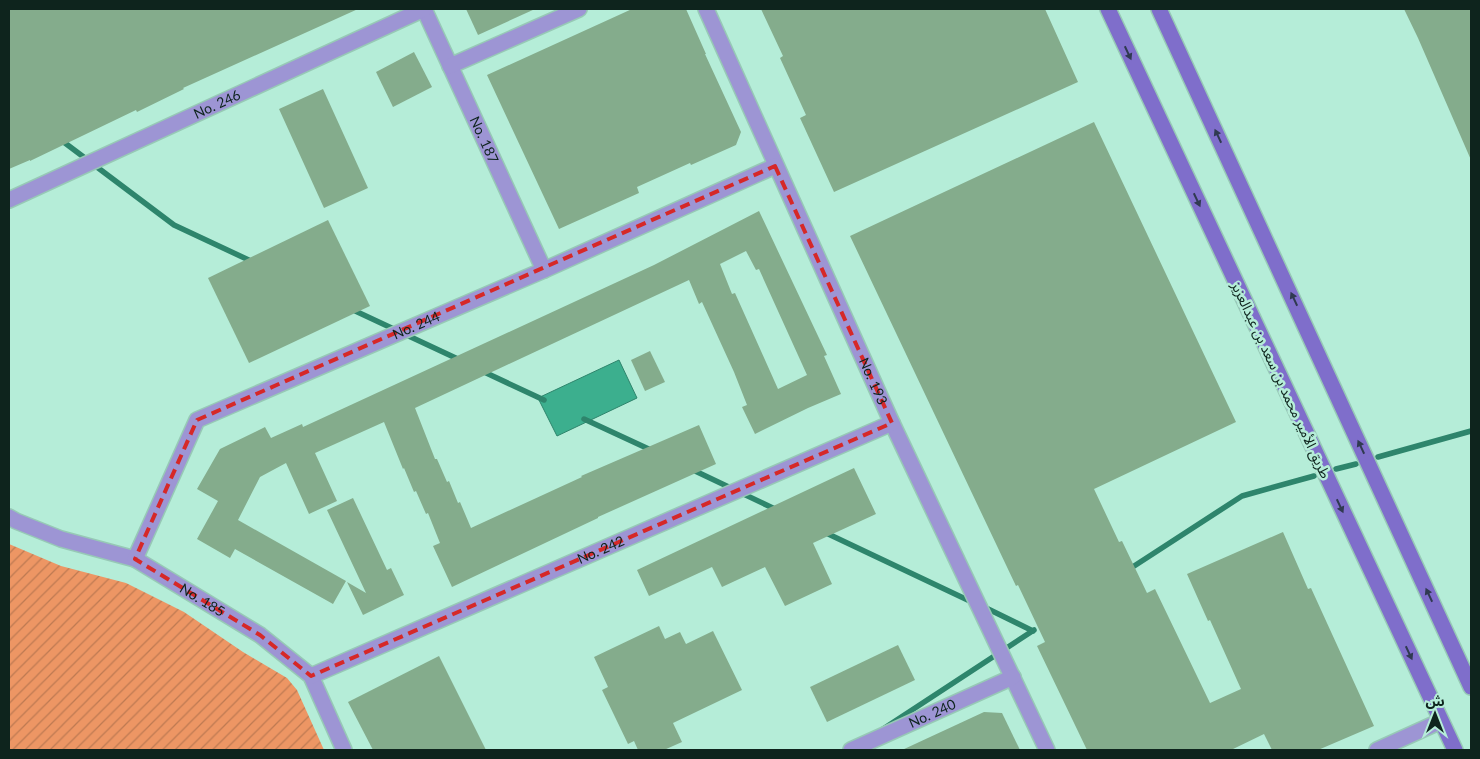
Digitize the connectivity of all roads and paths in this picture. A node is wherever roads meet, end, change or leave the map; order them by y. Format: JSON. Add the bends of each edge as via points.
{"nodes":[{"id":1,"x":424,"y":9,"type":"edge"},
{"id":2,"x":579,"y":9,"type":"edge"},
{"id":3,"x":706,"y":9,"type":"edge"},
{"id":4,"x":1108,"y":9,"type":"edge"},
{"id":5,"x":1159,"y":9,"type":"edge"},
{"id":6,"x":450,"y":66,"type":"junction"},
{"id":7,"x":775,"y":166,"type":"junction"},
{"id":8,"x":9,"y":200,"type":"edge"},
{"id":9,"x":544,"y":270,"type":"junction"},
{"id":10,"x":892,"y":423,"type":"junction"},
{"id":11,"x":9,"y":517,"type":"edge"},
{"id":12,"x":135,"y":559,"type":"junction"},
{"id":13,"x":311,"y":676,"type":"junction"},
{"id":14,"x":1012,"y":677,"type":"junction"},
{"id":15,"x":1471,"y":687,"type":"edge"},
{"id":16,"x":1441,"y":721,"type":"junction"},
{"id":17,"x":344,"y":750,"type":"edge"},
{"id":18,"x":851,"y":750,"type":"edge"},
{"id":19,"x":1047,"y":750,"type":"edge"},
{"id":20,"x":1377,"y":750,"type":"edge"},
{"id":21,"x":1455,"y":750,"type":"edge"}],
"edges":[{"from":1,"to":6,"type":"street","name":"No. 187"},
{"from":1,"to":8,"type":"street","name":"No. 246"},
{"from":2,"to":6,"type":"street"},
{"from":3,"to":7,"type":"street","name":"No. 193"},
{"from":4,"to":16,"type":"main road","name":"طريق الأمير محمد بن سعد بن عبدالعزيز","one_way":true},
{"from":15,"to":5,"type":"main road","one_way":true},
{"from":6,"to":9,"type":"street","name":"No. 187"},
{"from":7,"to":9,"type":"street","name":"No. 244"},
{"from":7,"to":10,"type":"street","name":"No. 193"},
{"from":9,"to":12,"type":"street","name":"No. 244","via":[[197,420]]},
{"from":10,"to":13,"type":"street","name":"No. 242"},
{"from":10,"to":14,"type":"street","name":"No. 193"},
{"from":11,"to":12,"type":"street","name":"No. 185","via":[[61,539]]},
{"from":12,"to":13,"type":"street","name":"No. 185","via":[[260,636]]},
{"from":13,"to":17,"type":"street","name":"No. 185"},
{"from":14,"to":18,"type":"street","name":"No. 240"},
{"from":14,"to":19,"type":"street","name":"No. 193"},
{"from":16,"to":20,"type":"street"},
{"from":16,"to":21,"type":"main road","name":"طريق الأمير محمد بن سعد بن عبدالعزيز"}]}
